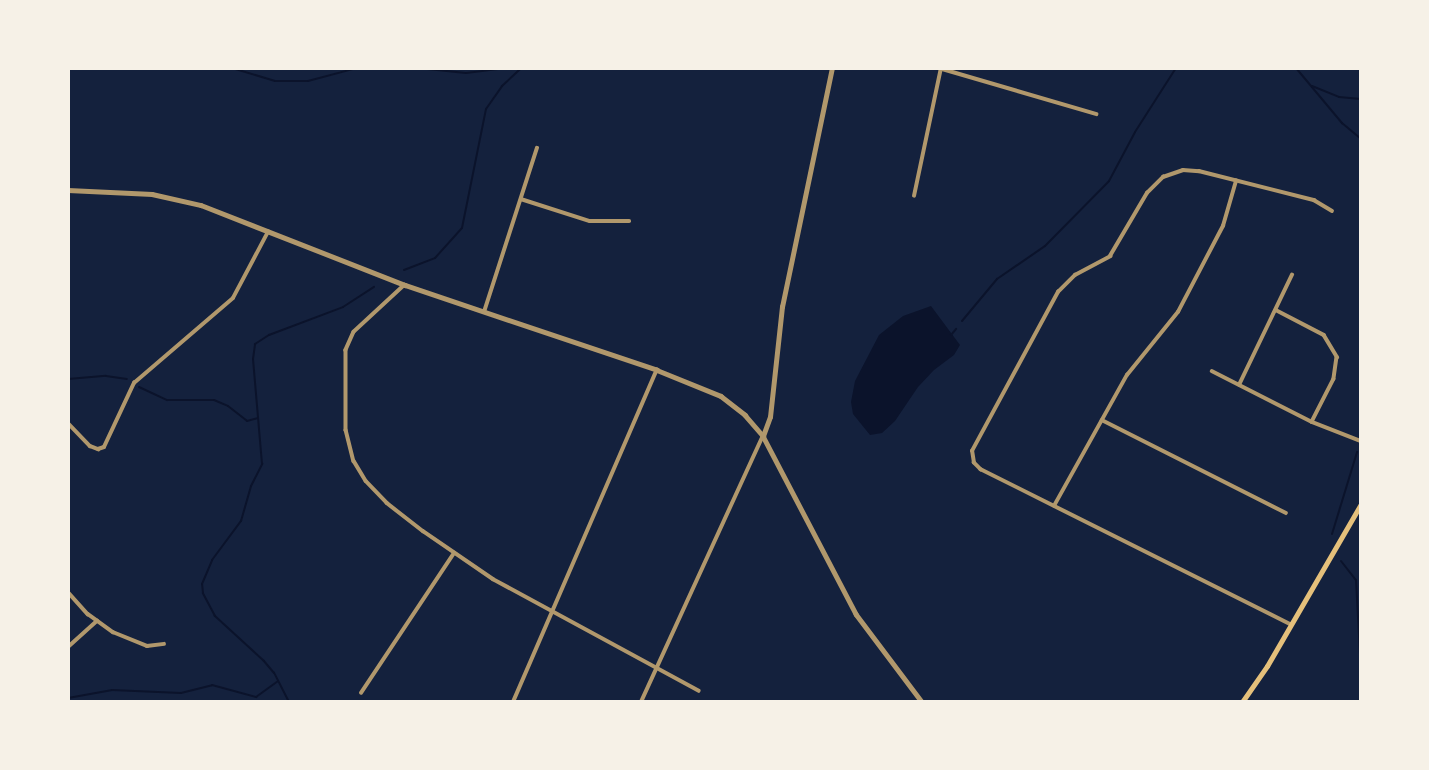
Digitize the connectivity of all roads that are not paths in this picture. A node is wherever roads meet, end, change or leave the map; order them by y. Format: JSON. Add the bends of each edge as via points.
{"nodes":[{"id":1,"x":832,"y":68,"type":"edge"},
{"id":2,"x":940,"y":68,"type":"edge"},
{"id":3,"x":1096,"y":114,"type":"dead end"},
{"id":4,"x":537,"y":148,"type":"dead end"},
{"id":5,"x":1236,"y":180,"type":"junction"},
{"id":6,"x":68,"y":190,"type":"edge"},
{"id":7,"x":914,"y":196,"type":"dead end"},
{"id":8,"x":521,"y":198,"type":"junction"},
{"id":9,"x":1332,"y":211,"type":"dead end"},
{"id":10,"x":629,"y":221,"type":"dead end"},
{"id":11,"x":268,"y":232,"type":"junction"},
{"id":12,"x":1292,"y":275,"type":"dead end"},
{"id":13,"x":405,"y":285,"type":"junction"},
{"id":14,"x":1276,"y":310,"type":"junction"},
{"id":15,"x":484,"y":312,"type":"junction"},
{"id":16,"x":657,"y":370,"type":"junction"},
{"id":17,"x":1212,"y":371,"type":"dead end"},
{"id":18,"x":1239,"y":385,"type":"junction"},
{"id":19,"x":1102,"y":420,"type":"junction"},
{"id":20,"x":1312,"y":422,"type":"junction"},
{"id":21,"x":68,"y":423,"type":"edge"},
{"id":22,"x":763,"y":436,"type":"junction"},
{"id":23,"x":1361,"y":442,"type":"edge"},
{"id":24,"x":1361,"y":504,"type":"edge"},
{"id":25,"x":1054,"y":506,"type":"junction"},
{"id":26,"x":1286,"y":513,"type":"dead end"},
{"id":27,"x":454,"y":553,"type":"junction"},
{"id":28,"x":68,"y":593,"type":"edge"},
{"id":29,"x":551,"y":612,"type":"junction"},
{"id":30,"x":97,"y":621,"type":"junction"},
{"id":31,"x":1291,"y":625,"type":"junction"},
{"id":32,"x":164,"y":644,"type":"dead end"},
{"id":33,"x":68,"y":647,"type":"edge"},
{"id":34,"x":656,"y":669,"type":"junction"},
{"id":35,"x":699,"y":691,"type":"dead end"},
{"id":36,"x":361,"y":693,"type":"dead end"},
{"id":37,"x":513,"y":702,"type":"edge"},
{"id":38,"x":641,"y":702,"type":"edge"},
{"id":39,"x":922,"y":702,"type":"edge"},
{"id":40,"x":1242,"y":702,"type":"edge"}],
"edges":[{"from":1,"to":22,"type":"street","via":[[782,307],[770,417]]},
{"from":2,"to":3,"type":"street"},
{"from":2,"to":7,"type":"street"},
{"from":4,"to":8,"type":"street"},
{"from":5,"to":9,"type":"street","via":[[1314,200]]},
{"from":5,"to":19,"type":"street","via":[[1223,226],[1178,312],[1132,368]]},
{"from":5,"to":25,"type":"street","via":[[1183,170],[1156,183],[1110,256],[1064,285],[973,445],[972,457],[981,470]]},
{"from":6,"to":11,"type":"street","via":[[175,198]]},
{"from":8,"to":10,"type":"street","via":[[590,221]]},
{"from":8,"to":15,"type":"street"},
{"from":11,"to":13,"type":"street"},
{"from":11,"to":21,"type":"street","via":[[233,298],[134,383],[104,447],[90,446]]},
{"from":12,"to":14,"type":"street"},
{"from":13,"to":15,"type":"street"},
{"from":13,"to":27,"type":"street","via":[[370,315],[348,342],[344,377],[347,437],[359,472],[375,492]]},
{"from":14,"to":18,"type":"street"},
{"from":14,"to":20,"type":"street","via":[[1324,335],[1337,357],[1334,379]]},
{"from":15,"to":16,"type":"street"},
{"from":16,"to":22,"type":"street","via":[[721,396]]},
{"from":16,"to":29,"type":"street"},
{"from":17,"to":18,"type":"street"},
{"from":18,"to":20,"type":"street"},
{"from":19,"to":25,"type":"street"},
{"from":19,"to":26,"type":"street"},
{"from":20,"to":23,"type":"street"},
{"from":22,"to":34,"type":"street"},
{"from":22,"to":39,"type":"street","via":[[856,614]]},
{"from":24,"to":31,"type":"main road"},
{"from":25,"to":31,"type":"street"},
{"from":27,"to":29,"type":"street"},
{"from":27,"to":36,"type":"street"},
{"from":28,"to":30,"type":"street"},
{"from":29,"to":34,"type":"street"},
{"from":29,"to":37,"type":"street"},
{"from":30,"to":32,"type":"street","via":[[138,643]]},
{"from":30,"to":33,"type":"street"},
{"from":31,"to":40,"type":"main road"},
{"from":34,"to":35,"type":"street"},
{"from":34,"to":38,"type":"street"}]}
